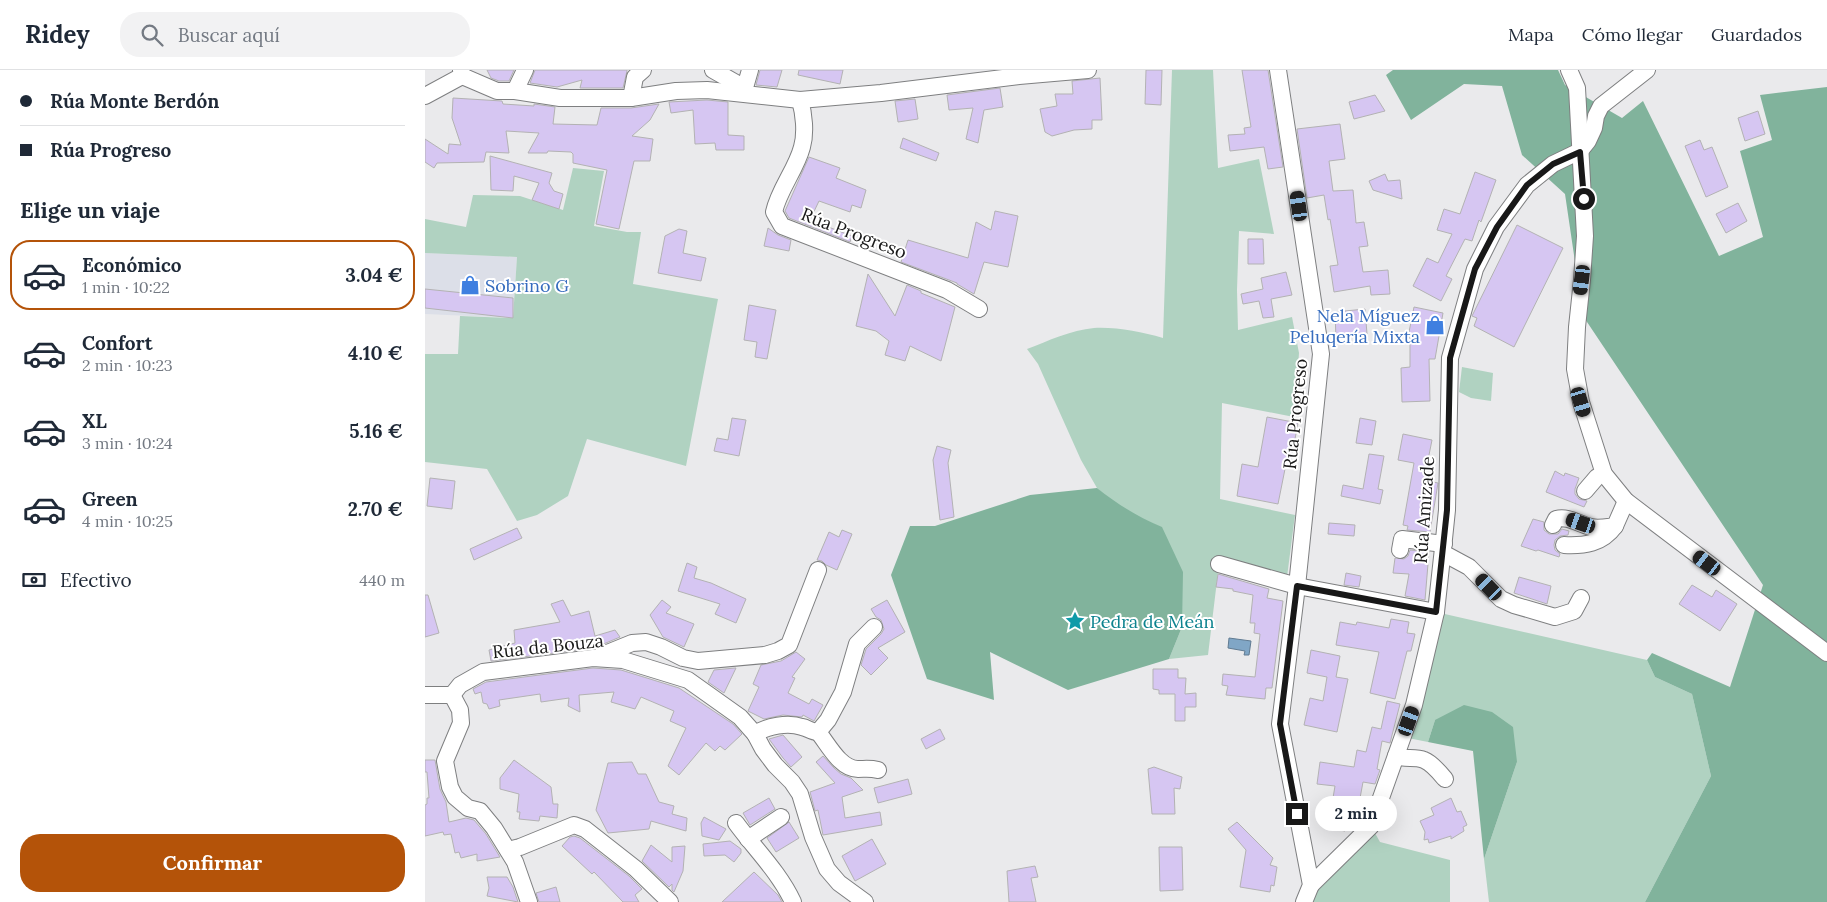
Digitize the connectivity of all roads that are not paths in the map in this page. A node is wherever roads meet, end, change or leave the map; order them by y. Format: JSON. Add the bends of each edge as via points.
{"nodes":[{"id":1,"x":525,"y":70,"type":"edge"},
{"id":2,"x":643,"y":70,"type":"edge"},
{"id":3,"x":713,"y":70,"type":"edge"},
{"id":4,"x":750,"y":70,"type":"edge"},
{"id":5,"x":1088,"y":70,"type":"edge"},
{"id":6,"x":1278,"y":70,"type":"edge"},
{"id":7,"x":1569,"y":70,"type":"edge"},
{"id":8,"x":1647,"y":70,"type":"edge"},
{"id":9,"x":462,"y":73,"type":"edge"},
{"id":10,"x":743,"y":90,"type":"junction"},
{"id":11,"x":515,"y":91,"type":"junction"},
{"id":12,"x":427,"y":94,"type":"edge"},
{"id":13,"x":631,"y":98,"type":"junction"},
{"id":14,"x":800,"y":100,"type":"junction"},
{"id":15,"x":1580,"y":152,"type":"junction"},
{"id":16,"x":979,"y":309,"type":"dead end"},
{"id":17,"x":1604,"y":474,"type":"junction"},
{"id":18,"x":1585,"y":491,"type":"dead end"},
{"id":19,"x":1626,"y":501,"type":"junction"},
{"id":20,"x":1553,"y":525,"type":"dead end"},
{"id":21,"x":1615,"y":526,"type":"junction"},
{"id":22,"x":1564,"y":545,"type":"dead end"},
{"id":23,"x":1443,"y":548,"type":"junction"},
{"id":24,"x":1400,"y":550,"type":"dead end"},
{"id":25,"x":1219,"y":564,"type":"dead end"},
{"id":26,"x":818,"y":570,"type":"dead end"},
{"id":27,"x":1297,"y":586,"type":"junction"},
{"id":28,"x":1581,"y":598,"type":"dead end"},
{"id":29,"x":1436,"y":612,"type":"junction"},
{"id":30,"x":874,"y":627,"type":"dead end"},
{"id":31,"x":1827,"y":653,"type":"edge"},
{"id":32,"x":593,"y":658,"type":"junction"},
{"id":33,"x":683,"y":658,"type":"junction"},
{"id":34,"x":688,"y":680,"type":"junction"},
{"id":35,"x":452,"y":695,"type":"junction"},
{"id":36,"x":425,"y":696,"type":"edge"},
{"id":37,"x":818,"y":732,"type":"junction"},
{"id":38,"x":755,"y":734,"type":"junction"},
{"id":39,"x":1396,"y":756,"type":"junction"},
{"id":40,"x":878,"y":770,"type":"dead end"},
{"id":41,"x":1445,"y":779,"type":"dead end"},
{"id":42,"x":781,"y":817,"type":"dead end"},
{"id":43,"x":736,"y":823,"type":"dead end"},
{"id":44,"x":748,"y":839,"type":"junction"},
{"id":45,"x":508,"y":850,"type":"junction"},
{"id":46,"x":1311,"y":886,"type":"junction"},
{"id":47,"x":529,"y":902,"type":"edge"},
{"id":48,"x":670,"y":902,"type":"edge"},
{"id":49,"x":793,"y":902,"type":"edge"},
{"id":50,"x":865,"y":902,"type":"edge"},
{"id":51,"x":1304,"y":902,"type":"edge"}],
"edges":[{"from":1,"to":11,"type":"street"},
{"from":2,"to":13,"type":"street","via":[[635,77]]},
{"from":3,"to":10,"type":"street"},
{"from":4,"to":10,"type":"street"},
{"from":5,"to":14,"type":"street"},
{"from":6,"to":27,"type":"street","name":"Rúa Progreso","via":[[1321,354]]},
{"from":7,"to":15,"type":"street","via":[[1577,88]]},
{"from":8,"to":15,"type":"street","via":[[1601,106],[1594,128]]},
{"from":9,"to":11,"type":"street","via":[[497,91]]},
{"from":9,"to":12,"type":"street"},
{"from":10,"to":13,"type":"street","via":[[676,91]]},
{"from":10,"to":14,"type":"street"},
{"from":11,"to":13,"type":"street","via":[[560,98]]},
{"from":14,"to":16,"type":"street","name":"Rúa Progreso","via":[[804,115],[803,146],[774,212],[782,226],[947,290]]},
{"from":15,"to":17,"type":"street","via":[[1585,236],[1575,369],[1581,402]]},
{"from":15,"to":23,"type":"street","name":"Rúa Amizade","via":[[1553,164],[1527,185],[1497,227],[1475,269],[1450,358],[1447,510]]},
{"from":17,"to":18,"type":"street"},
{"from":17,"to":19,"type":"street"},
{"from":19,"to":21,"type":"street"},
{"from":19,"to":31,"type":"street"},
{"from":20,"to":21,"type":"street","via":[[1556,519],[1561,518],[1591,527]]},
{"from":21,"to":22,"type":"street","via":[[1608,535],[1594,543]]},
{"from":23,"to":24,"type":"street","via":[[1402,540]]},
{"from":23,"to":28,"type":"street","via":[[1469,566],[1501,599],[1514,605],[1537,608],[1555,616],[1575,610]]},
{"from":23,"to":29,"type":"street","name":"Rúa Amizade"},
{"from":25,"to":27,"type":"street"},
{"from":26,"to":33,"type":"street","via":[[789,645],[765,655],[697,661]]},
{"from":27,"to":29,"type":"street"},
{"from":27,"to":46,"type":"street","name":"Rúa Progreso","via":[[1280,724]]},
{"from":29,"to":39,"type":"street","name":"Rúa Amizade","via":[[1414,705]]},
{"from":30,"to":37,"type":"street","via":[[857,644],[843,692]]},
{"from":32,"to":33,"type":"street","via":[[633,643],[645,642]]},
{"from":32,"to":34,"type":"street","name":"Rúa da Bouza","via":[[623,660]]},
{"from":32,"to":35,"type":"street","name":"Rúa da Bouza","via":[[483,672],[460,685]]},
{"from":33,"to":34,"type":"street"},
{"from":34,"to":38,"type":"street","name":"Rúa da Bouza","via":[[740,717]]},
{"from":35,"to":36,"type":"street"},
{"from":35,"to":45,"type":"street","via":[[460,710],[461,723],[445,761],[451,787],[455,796],[468,808],[480,811]]},
{"from":37,"to":38,"type":"street","via":[[801,726],[781,726]]},
{"from":37,"to":40,"type":"street","via":[[846,765]]},
{"from":38,"to":50,"type":"street","name":"Rúa da Bouza","via":[[775,765],[800,794],[827,869],[839,883]]},
{"from":39,"to":41,"type":"street","via":[[1424,760]]},
{"from":39,"to":46,"type":"street","name":"Rúa Amizade","via":[[1371,826]]},
{"from":42,"to":44,"type":"street"},
{"from":43,"to":44,"type":"street"},
{"from":44,"to":49,"type":"street","via":[[788,890]]},
{"from":45,"to":47,"type":"street"},
{"from":45,"to":48,"type":"street","via":[[574,825],[585,829],[635,869]]},
{"from":46,"to":51,"type":"street"}]}
